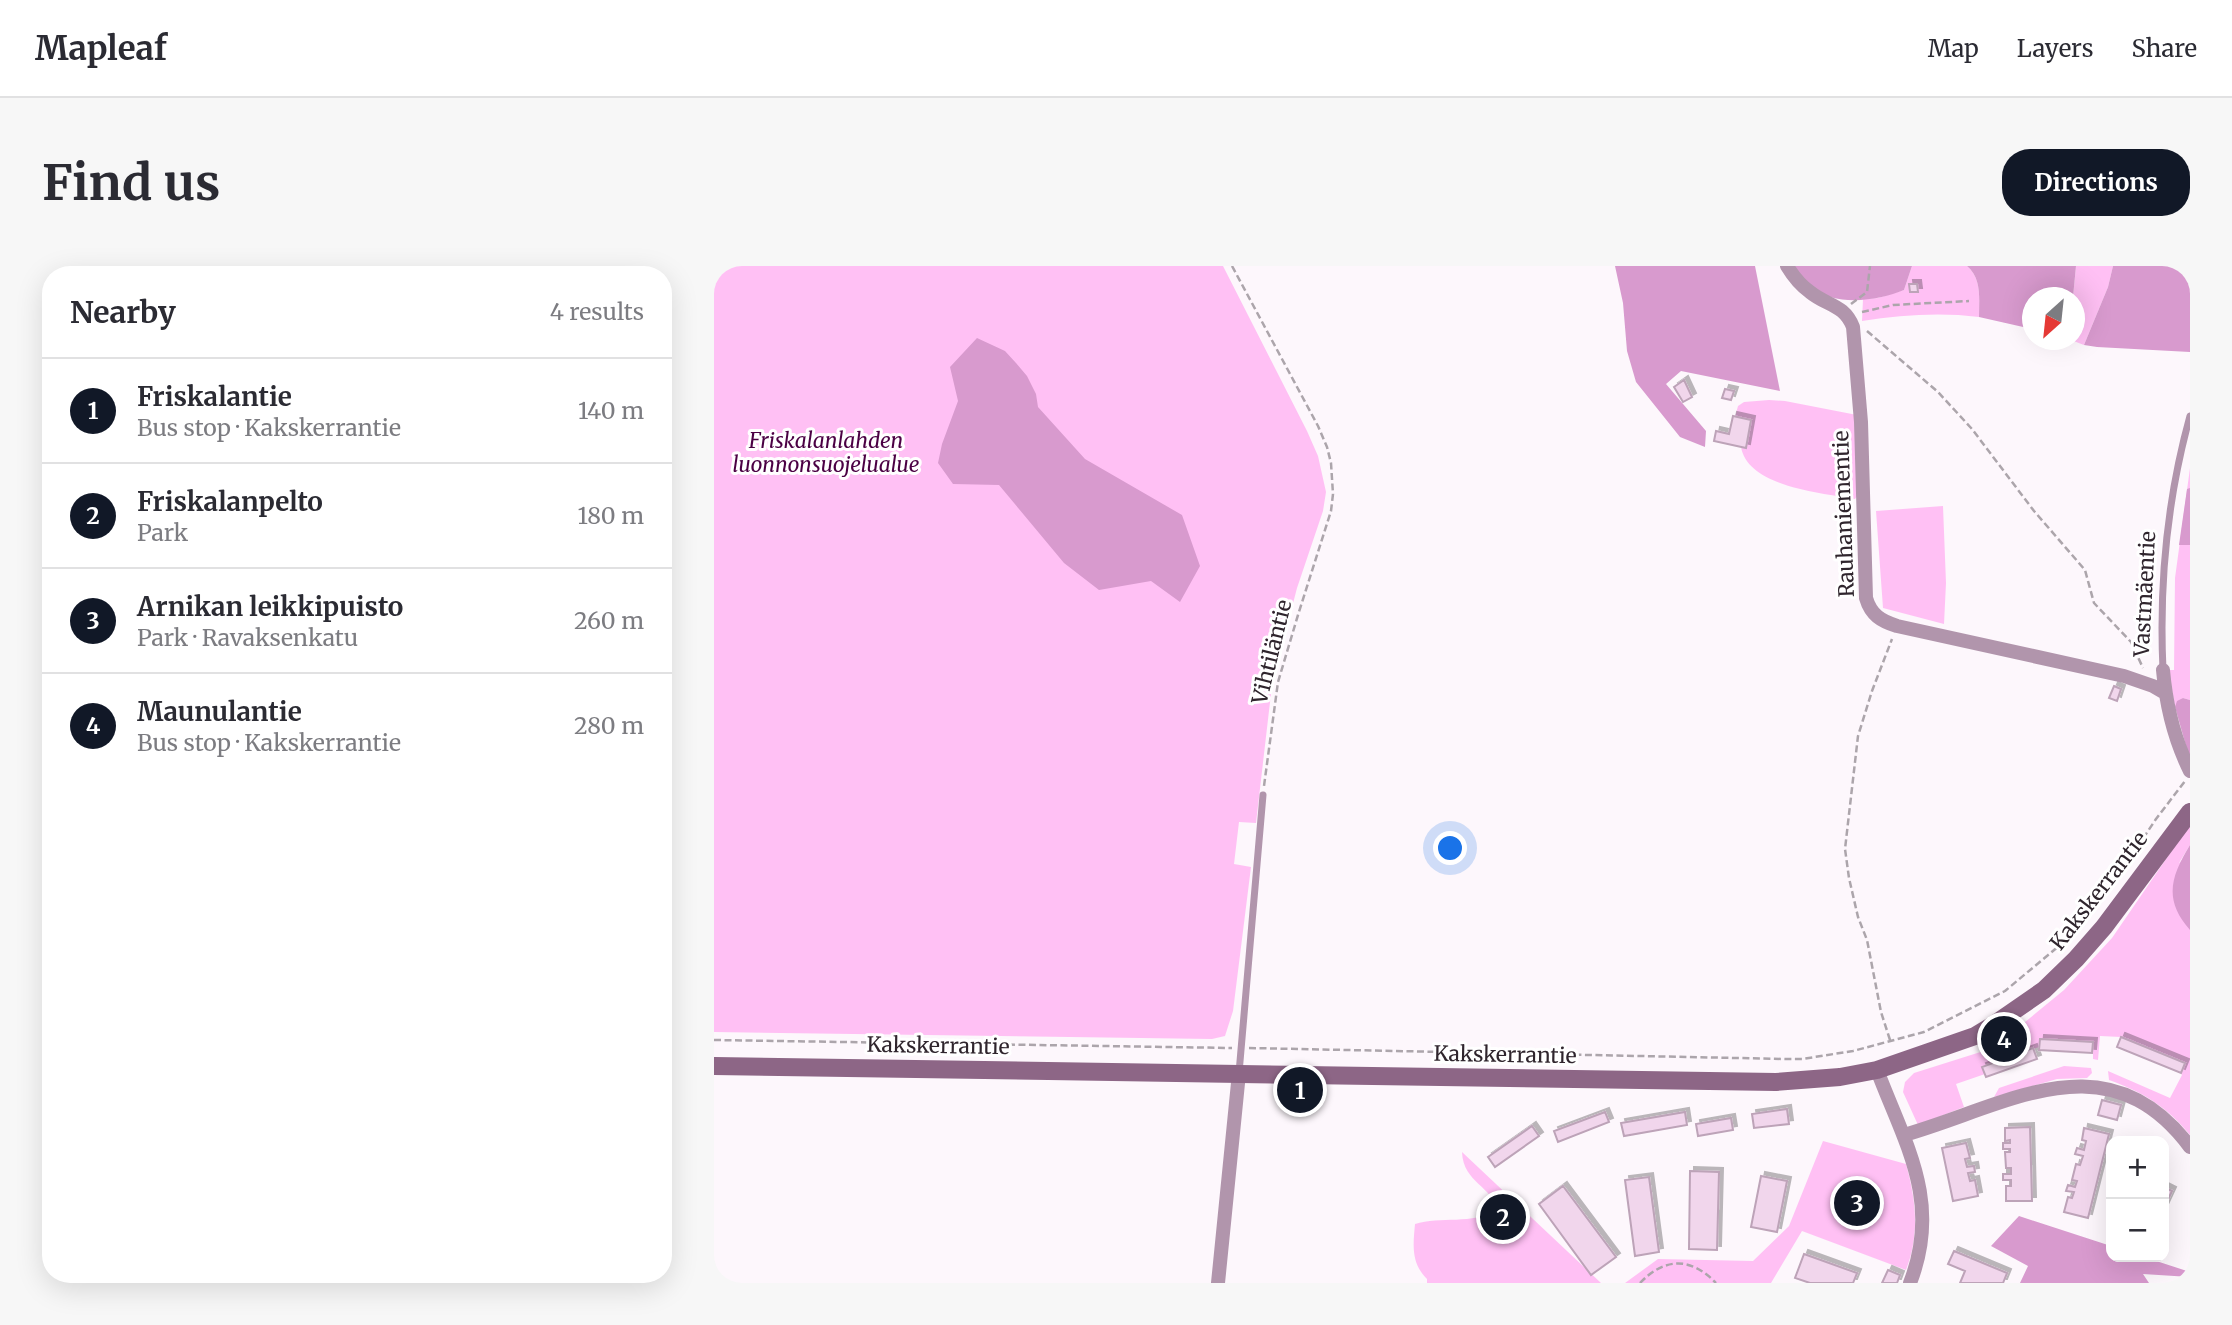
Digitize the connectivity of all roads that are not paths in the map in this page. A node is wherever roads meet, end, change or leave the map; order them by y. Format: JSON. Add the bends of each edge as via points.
{"nodes":[{"id":1,"x":1787,"y":266,"type":"edge"},
{"id":2,"x":2190,"y":416,"type":"edge"},
{"id":3,"x":2163,"y":670,"type":"joint"},
{"id":4,"x":2159,"y":689,"type":"junction"},
{"id":5,"x":2188,"y":775,"type":"edge"},
{"id":6,"x":1263,"y":795,"type":"road end"},
{"id":7,"x":2190,"y":812,"type":"edge"},
{"id":8,"x":714,"y":1066,"type":"edge"},
{"id":9,"x":1877,"y":1070,"type":"junction"},
{"id":10,"x":1239,"y":1073,"type":"junction"},
{"id":11,"x":1904,"y":1136,"type":"junction"},
{"id":12,"x":2190,"y":1147,"type":"edge"},
{"id":13,"x":1218,"y":1283,"type":"edge"},
{"id":14,"x":1910,"y":1283,"type":"edge"}],
"edges":[{"from":1,"to":4,"type":"street","name":"Rauhaniementie","via":[[1810,293],[1849,318],[1861,422],[1866,597],[1877,618],[2124,676]]},
{"from":2,"to":3,"type":"lane","name":"Vastmäentie","via":[[2173,493],[2164,570]]},
{"from":3,"to":4,"type":"street","name":"Vastmäentie"},
{"from":4,"to":5,"type":"street","name":"Vastmäentie"},
{"from":6,"to":10,"type":"lane"},
{"from":7,"to":9,"type":"main road","name":"Kakskerrantie","via":[[2104,927],[2045,990],[1975,1035]]},
{"from":8,"to":10,"type":"main road","name":"Kakskerrantie"},
{"from":9,"to":10,"type":"main road","name":"Kakskerrantie","via":[[1776,1082]]},
{"from":9,"to":11,"type":"street"},
{"from":10,"to":13,"type":"street"},
{"from":11,"to":12,"type":"street","via":[[2047,1088],[2082,1085],[2142,1102],[2168,1120]]},
{"from":11,"to":14,"type":"street","via":[[1923,1203],[1921,1246]]}]}
